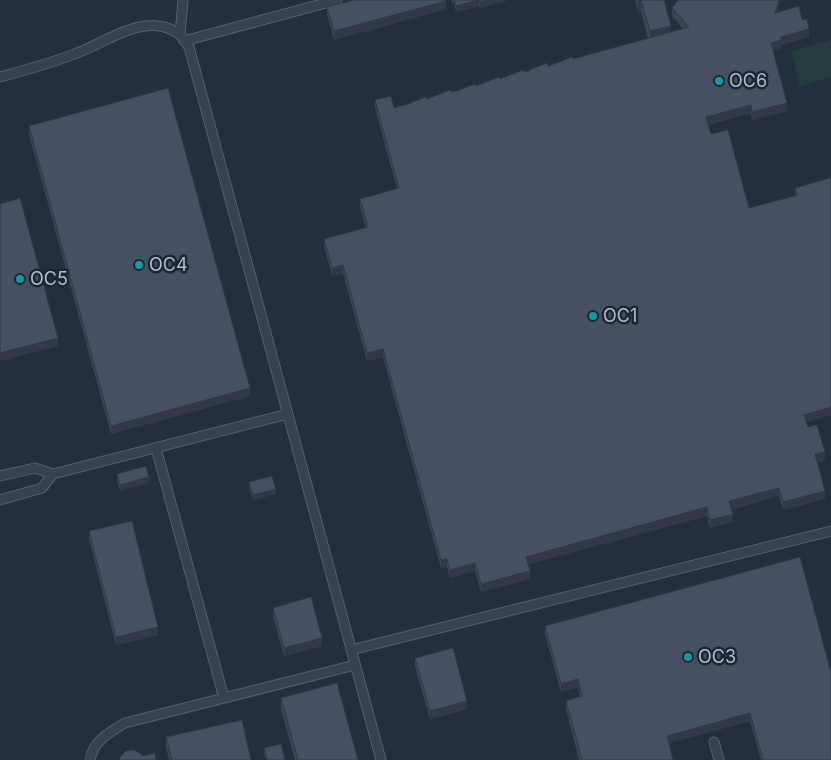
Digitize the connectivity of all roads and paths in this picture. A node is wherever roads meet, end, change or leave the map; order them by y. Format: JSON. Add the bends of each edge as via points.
{"nodes":[{"id":1,"x":183,"y":0,"type":"edge"},
{"id":2,"x":337,"y":0,"type":"edge"},
{"id":3,"x":182,"y":38,"type":"junction"},
{"id":4,"x":0,"y":77,"type":"edge"},
{"id":5,"x":288,"y":414,"type":"junction"},
{"id":6,"x":156,"y":448,"type":"junction"},
{"id":7,"x":53,"y":474,"type":"junction"},
{"id":8,"x":0,"y":476,"type":"edge"},
{"id":9,"x":0,"y":500,"type":"edge"},
{"id":10,"x":831,"y":531,"type":"edge"},
{"id":11,"x":351,"y":650,"type":"junction"},
{"id":12,"x":355,"y":665,"type":"junction"},
{"id":13,"x":224,"y":698,"type":"junction"},
{"id":14,"x":714,"y":742,"type":"dead end"},
{"id":15,"x":90,"y":760,"type":"edge"},
{"id":16,"x":381,"y":760,"type":"edge"},
{"id":17,"x":719,"y":760,"type":"edge"}],
"edges":[{"from":1,"to":3,"type":"lane"},
{"from":2,"to":3,"type":"lane"},
{"from":3,"to":4,"type":"lane","via":[[167,27],[136,27],[80,52]]},
{"from":3,"to":5,"type":"lane","via":[[189,48]]},
{"from":5,"to":6,"type":"lane"},
{"from":5,"to":11,"type":"lane"},
{"from":6,"to":7,"type":"lane"},
{"from":6,"to":13,"type":"lane"},
{"from":7,"to":8,"type":"lane","via":[[35,468]]},
{"from":7,"to":9,"type":"lane","via":[[42,488]]},
{"from":10,"to":11,"type":"lane"},
{"from":11,"to":12,"type":"lane"},
{"from":12,"to":13,"type":"lane"},
{"from":12,"to":16,"type":"lane"},
{"from":13,"to":15,"type":"lane","via":[[125,723],[98,742]]},
{"from":14,"to":17,"type":"lane"}]}
